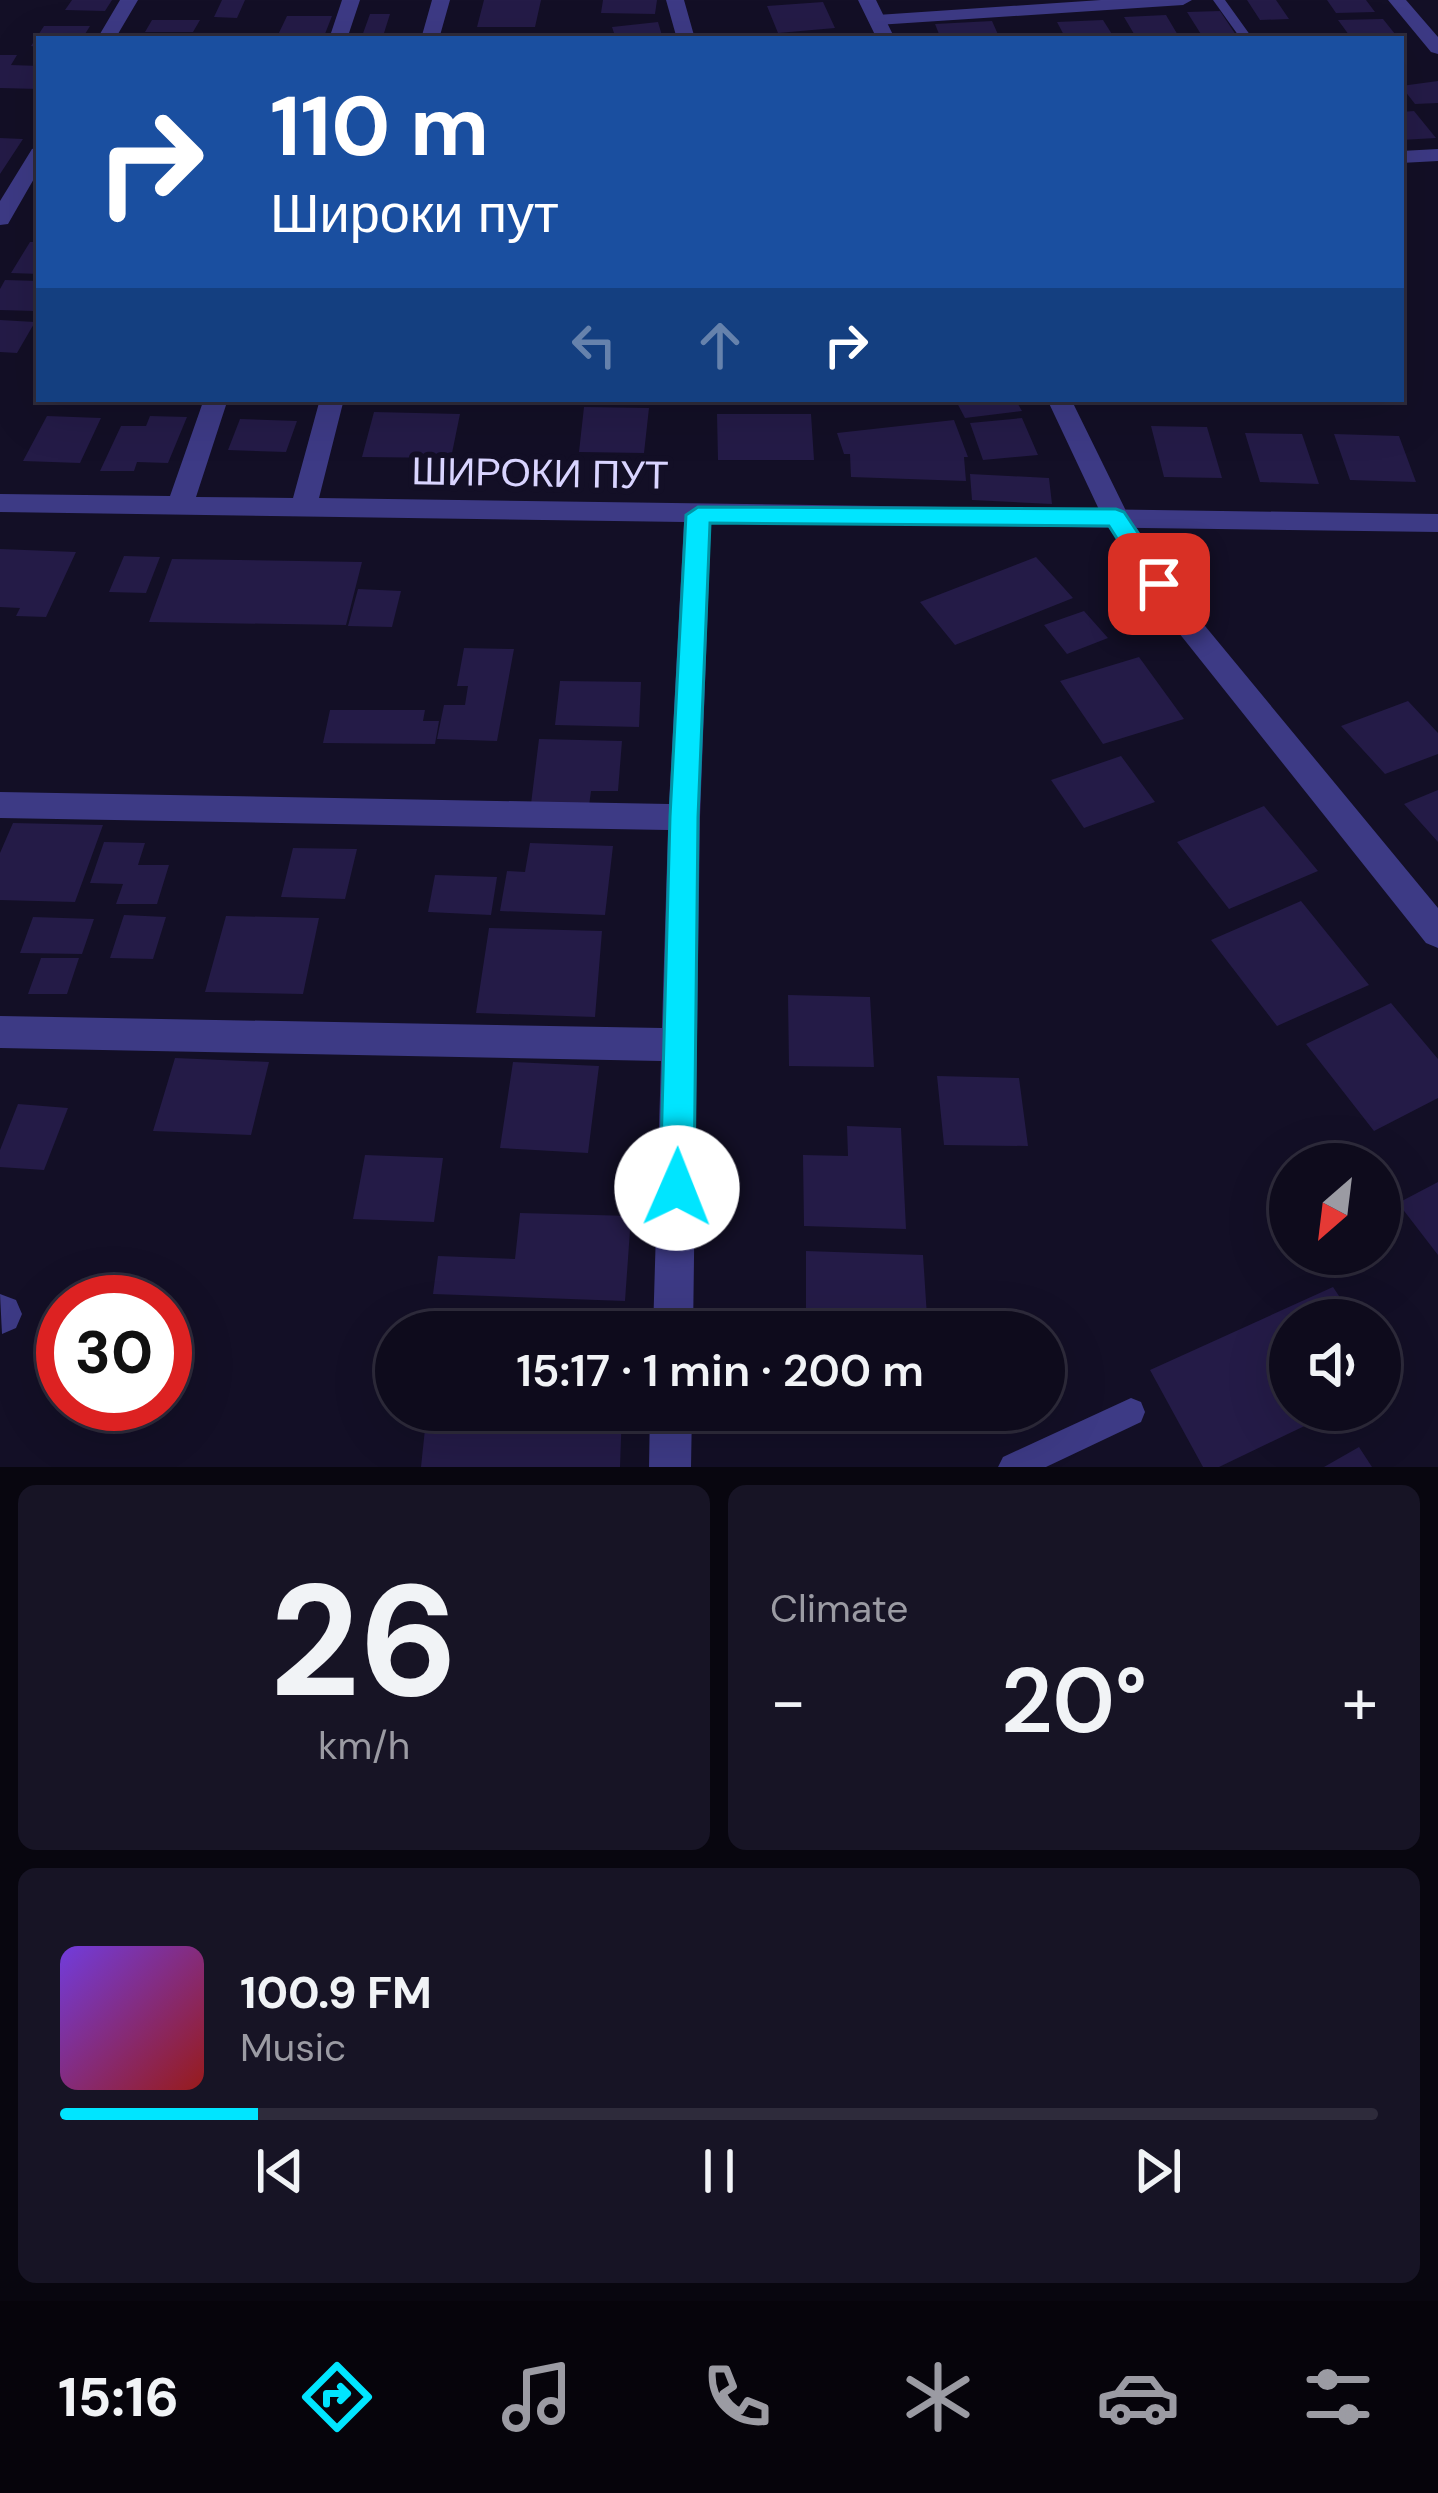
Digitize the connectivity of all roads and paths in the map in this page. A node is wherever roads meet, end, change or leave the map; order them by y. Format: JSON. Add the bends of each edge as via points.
{"nodes":[{"id":1,"x":129,"y":0,"type":"edge"},
{"id":2,"x":351,"y":0,"type":"edge"},
{"id":3,"x":441,"y":0,"type":"edge"},
{"id":4,"x":675,"y":0,"type":"edge"},
{"id":5,"x":867,"y":0,"type":"edge"},
{"id":6,"x":1183,"y":0,"type":"edge"},
{"id":7,"x":1220,"y":0,"type":"edge"},
{"id":8,"x":1397,"y":0,"type":"edge"},
{"id":9,"x":877,"y":20,"type":"junction"},
{"id":10,"x":108,"y":36,"type":"edge"},
{"id":11,"x":339,"y":36,"type":"edge"},
{"id":12,"x":431,"y":36,"type":"edge"},
{"id":13,"x":685,"y":36,"type":"edge"},
{"id":14,"x":885,"y":36,"type":"edge"},
{"id":15,"x":1245,"y":36,"type":"edge"},
{"id":16,"x":1438,"y":48,"type":"edge"},
{"id":17,"x":1438,"y":154,"type":"edge"},
{"id":18,"x":1404,"y":157,"type":"edge"},
{"id":19,"x":36,"y":158,"type":"edge"},
{"id":20,"x":0,"y":219,"type":"edge"},
{"id":21,"x":215,"y":402,"type":"edge"},
{"id":22,"x":331,"y":402,"type":"edge"},
{"id":23,"x":1060,"y":402,"type":"edge"},
{"id":24,"x":0,"y":503,"type":"edge"},
{"id":25,"x":180,"y":505,"type":"junction"},
{"id":26,"x":304,"y":507,"type":"junction"},
{"id":27,"x":698,"y":515,"type":"junction"},
{"id":28,"x":1116,"y":518,"type":"junction"},
{"id":29,"x":1438,"y":523,"type":"edge"},
{"id":30,"x":0,"y":805,"type":"edge"},
{"id":31,"x":684,"y":817,"type":"junction"},
{"id":32,"x":1438,"y":933,"type":"edge"},
{"id":33,"x":0,"y":1032,"type":"edge"},
{"id":34,"x":680,"y":1045,"type":"junction"},
{"id":35,"x":674,"y":1311,"type":"edge"},
{"id":36,"x":1131,"y":1412,"type":"dead end"},
{"id":37,"x":671,"y":1431,"type":"edge"},
{"id":38,"x":670,"y":1467,"type":"edge"},
{"id":39,"x":1013,"y":1467,"type":"edge"}],
"edges":[{"from":1,"to":10,"type":"street"},
{"from":2,"to":11,"type":"street"},
{"from":3,"to":12,"type":"street"},
{"from":4,"to":13,"type":"street"},
{"from":5,"to":9,"type":"street"},
{"from":6,"to":9,"type":"street"},
{"from":7,"to":15,"type":"lane"},
{"from":8,"to":16,"type":"street"},
{"from":9,"to":14,"type":"street"},
{"from":17,"to":18,"type":"street"},
{"from":19,"to":20,"type":"street"},
{"from":21,"to":25,"type":"street"},
{"from":22,"to":26,"type":"street"},
{"from":23,"to":28,"type":"street"},
{"from":24,"to":25,"type":"street","name":"ШИРОКИ ПУТ"},
{"from":25,"to":26,"type":"street","name":"ШИРОКИ ПУТ"},
{"from":26,"to":27,"type":"street","name":"ШИРОКИ ПУТ"},
{"from":27,"to":28,"type":"street","name":"ШИРОКИ ПУТ"},
{"from":27,"to":31,"type":"street"},
{"from":28,"to":29,"type":"street","name":"ШИРОКИ ПУТ"},
{"from":28,"to":32,"type":"street","via":[[1181,616]]},
{"from":30,"to":31,"type":"street"},
{"from":31,"to":34,"type":"street"},
{"from":33,"to":34,"type":"street"},
{"from":34,"to":35,"type":"street"},
{"from":36,"to":39,"type":"lane"},
{"from":37,"to":38,"type":"street"}]}
